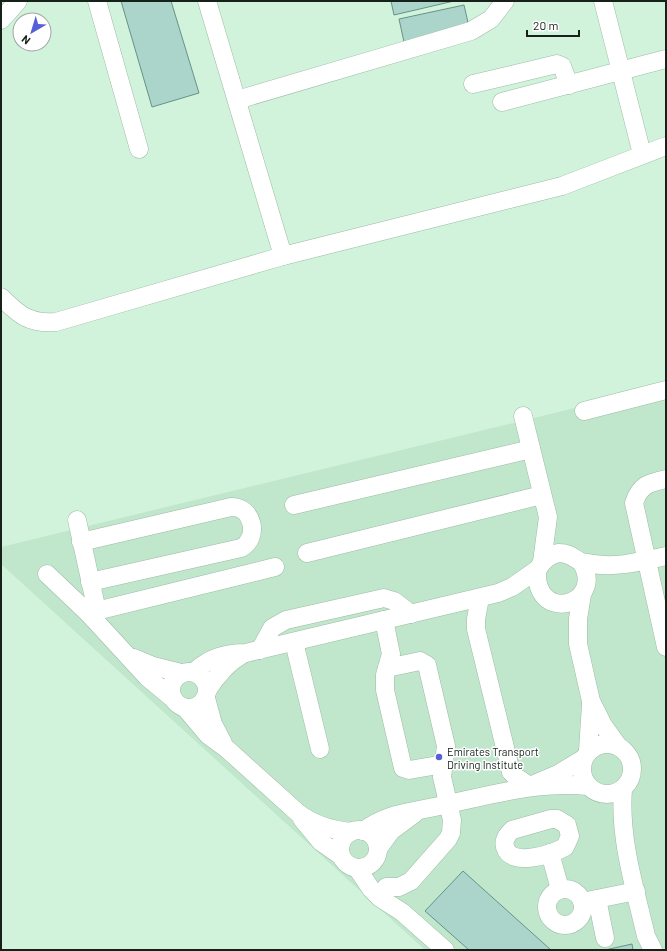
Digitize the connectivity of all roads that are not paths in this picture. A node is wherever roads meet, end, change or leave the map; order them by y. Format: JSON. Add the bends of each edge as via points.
{"nodes":[{"id":1,"x":18,"y":1,"type":"edge"},
{"id":2,"x":97,"y":1,"type":"edge"},
{"id":3,"x":208,"y":1,"type":"edge"},
{"id":4,"x":505,"y":1,"type":"edge"},
{"id":5,"x":603,"y":1,"type":"edge"},
{"id":6,"x":1,"y":20,"type":"edge"},
{"id":7,"x":666,"y":59,"type":"edge"},
{"id":8,"x":620,"y":71,"type":"junction"},
{"id":9,"x":473,"y":84,"type":"dead end"},
{"id":10,"x":569,"y":84,"type":"junction"},
{"id":11,"x":237,"y":100,"type":"junction"},
{"id":12,"x":502,"y":102,"type":"dead end"},
{"id":13,"x":666,"y":146,"type":"edge"},
{"id":14,"x":139,"y":149,"type":"dead end"},
{"id":15,"x":642,"y":154,"type":"junction"},
{"id":16,"x":283,"y":256,"type":"junction"},
{"id":17,"x":1,"y":297,"type":"edge"},
{"id":18,"x":666,"y":390,"type":"edge"},
{"id":19,"x":584,"y":411,"type":"dead end"},
{"id":20,"x":523,"y":416,"type":"dead end"},
{"id":21,"x":531,"y":449,"type":"junction"},
{"id":22,"x":666,"y":479,"type":"edge"},
{"id":23,"x":542,"y":495,"type":"junction"},
{"id":24,"x":294,"y":505,"type":"dead end"},
{"id":25,"x":548,"y":517,"type":"junction"},
{"id":26,"x":77,"y":520,"type":"dead end"},
{"id":27,"x":81,"y":542,"type":"junction"},
{"id":28,"x":307,"y":553,"type":"dead end"},
{"id":29,"x":666,"y":556,"type":"edge"},
{"id":30,"x":578,"y":559,"type":"junction"},
{"id":31,"x":639,"y":562,"type":"junction"},
{"id":32,"x":540,"y":566,"type":"junction"},
{"id":33,"x":275,"y":567,"type":"dead end"},
{"id":34,"x":47,"y":574,"type":"dead end"},
{"id":35,"x":90,"y":582,"type":"junction"},
{"id":36,"x":584,"y":590,"type":"junction"},
{"id":37,"x":498,"y":593,"type":"junction"},
{"id":38,"x":480,"y":598,"type":"junction"},
{"id":39,"x":548,"y":599,"type":"junction"},
{"id":40,"x":92,"y":612,"type":"junction"},
{"id":41,"x":411,"y":614,"type":"junction"},
{"id":42,"x":384,"y":620,"type":"junction"},
{"id":43,"x":294,"y":642,"type":"junction"},
{"id":44,"x":578,"y":644,"type":"junction"},
{"id":45,"x":666,"y":647,"type":"edge"},
{"id":46,"x":253,"y":651,"type":"junction"},
{"id":47,"x":126,"y":654,"type":"junction"},
{"id":48,"x":387,"y":668,"type":"junction"},
{"id":49,"x":188,"y":673,"type":"junction"},
{"id":50,"x":207,"y":694,"type":"junction"},
{"id":51,"x":171,"y":697,"type":"junction"},
{"id":52,"x":591,"y":701,"type":"junction"},
{"id":53,"x":186,"y":709,"type":"junction"},
{"id":54,"x":618,"y":746,"type":"junction"},
{"id":55,"x":227,"y":748,"type":"junction"},
{"id":56,"x":320,"y":749,"type":"dead end"},
{"id":57,"x":585,"y":755,"type":"junction"},
{"id":58,"x":444,"y":764,"type":"junction"},
{"id":59,"x":530,"y":786,"type":"junction"},
{"id":60,"x":593,"y":789,"type":"junction"},
{"id":61,"x":623,"y":789,"type":"junction"},
{"id":62,"x":448,"y":804,"type":"junction"},
{"id":63,"x":420,"y":811,"type":"junction"},
{"id":64,"x":298,"y":813,"type":"junction"},
{"id":65,"x":357,"y":832,"type":"junction"},
{"id":66,"x":624,"y":838,"type":"junction"},
{"id":67,"x":550,"y":853,"type":"dead end"},
{"id":68,"x":376,"y":854,"type":"junction"},
{"id":69,"x":341,"y":856,"type":"junction"},
{"id":70,"x":357,"y":868,"type":"junction"},
{"id":71,"x":386,"y":887,"type":"junction"},
{"id":72,"x":560,"y":889,"type":"junction"},
{"id":73,"x":636,"y":891,"type":"junction"},
{"id":74,"x":590,"y":900,"type":"junction"},
{"id":75,"x":402,"y":912,"type":"junction"},
{"id":76,"x":605,"y":938,"type":"dead end"},
{"id":77,"x":647,"y":945,"type":"edge"},
{"id":78,"x":445,"y":950,"type":"edge"}],
"edges":[{"from":1,"to":6,"type":"lane"},
{"from":2,"to":14,"type":"lane"},
{"from":3,"to":11,"type":"lane"},
{"from":4,"to":11,"type":"lane","via":[[491,19],[471,31]]},
{"from":5,"to":8,"type":"lane"},
{"from":7,"to":8,"type":"lane"},
{"from":8,"to":10,"type":"lane"},
{"from":8,"to":15,"type":"lane"},
{"from":9,"to":10,"type":"lane","via":[[557,64],[562,66]]},
{"from":10,"to":12,"type":"lane"},
{"from":11,"to":16,"type":"lane"},
{"from":13,"to":15,"type":"lane"},
{"from":15,"to":16,"type":"lane","via":[[562,186]]},
{"from":16,"to":17,"type":"lane","via":[[56,322],[41,323],[27,320]]},
{"from":18,"to":19,"type":"lane"},
{"from":20,"to":21,"type":"lane"},
{"from":21,"to":23,"type":"lane"},
{"from":21,"to":24,"type":"lane"},
{"from":22,"to":31,"type":"lane","via":[[645,485],[637,493],[634,503]]},
{"from":23,"to":25,"type":"lane"},
{"from":23,"to":28,"type":"lane"},
{"from":25,"to":30,"type":"lane"},
{"from":25,"to":32,"type":"lane"},
{"from":26,"to":27,"type":"lane"},
{"from":27,"to":35,"type":"lane"},
{"from":27,"to":35,"type":"lane","via":[[238,506],[249,515],[252,524],[251,539],[241,548]]},
{"from":29,"to":31,"type":"lane"},
{"from":30,"to":31,"type":"lane","via":[[607,565]]},
{"from":30,"to":32,"type":"lane","via":[[566,553],[558,553],[549,556]]},
{"from":30,"to":36,"type":"lane","via":[[586,569],[588,578]]},
{"from":31,"to":36,"type":"lane","via":[[608,574]]},
{"from":31,"to":45,"type":"lane"},
{"from":32,"to":37,"type":"lane","via":[[512,587]]},
{"from":32,"to":39,"type":"lane","via":[[537,584]]},
{"from":33,"to":40,"type":"lane"},
{"from":34,"to":40,"type":"lane"},
{"from":35,"to":40,"type":"lane"},
{"from":36,"to":39,"type":"lane","via":[[576,600],[568,603],[560,604]]},
{"from":36,"to":44,"type":"lane","via":[[578,619]]},
{"from":37,"to":38,"type":"lane"},
{"from":37,"to":39,"type":"lane"},
{"from":38,"to":41,"type":"lane"},
{"from":38,"to":59,"type":"lane","via":[[476,629],[509,765],[516,777]]},
{"from":39,"to":44,"type":"lane","via":[[567,622]]},
{"from":40,"to":47,"type":"lane"},
{"from":41,"to":42,"type":"lane"},
{"from":41,"to":46,"type":"lane","via":[[394,601],[384,598],[281,622],[272,628]]},
{"from":42,"to":43,"type":"lane"},
{"from":42,"to":48,"type":"lane","via":[[390,646],[390,661]]},
{"from":43,"to":46,"type":"lane"},
{"from":43,"to":56,"type":"lane"},
{"from":44,"to":52,"type":"lane"},
{"from":46,"to":49,"type":"lane","via":[[212,659]]},
{"from":46,"to":50,"type":"lane","via":[[236,658],[220,671]]},
{"from":47,"to":49,"type":"lane","via":[[153,666]]},
{"from":47,"to":51,"type":"lane","via":[[147,677]]},
{"from":48,"to":58,"type":"lane","via":[[420,661],[427,665],[446,746]]},
{"from":48,"to":58,"type":"lane","via":[[385,690],[403,768],[409,770]]},
{"from":49,"to":50,"type":"lane","via":[[201,677],[206,683]]},
{"from":49,"to":51,"type":"lane","via":[[174,679],[170,688]]},
{"from":50,"to":53,"type":"lane","via":[[201,704]]},
{"from":50,"to":55,"type":"lane","via":[[213,724]]},
{"from":51,"to":53,"type":"lane","via":[[177,705]]},
{"from":52,"to":54,"type":"lane"},
{"from":52,"to":57,"type":"lane"},
{"from":53,"to":55,"type":"lane","via":[[208,735]]},
{"from":54,"to":57,"type":"lane","via":[[602,744]]},
{"from":54,"to":61,"type":"lane","via":[[628,754],[632,766],[630,779]]},
{"from":55,"to":64,"type":"lane"},
{"from":57,"to":59,"type":"lane","via":[[558,774]]},
{"from":57,"to":60,"type":"lane","via":[[581,768],[583,778]]},
{"from":58,"to":62,"type":"lane","via":[[442,777]]},
{"from":59,"to":60,"type":"lane","via":[[559,784]]},
{"from":59,"to":62,"type":"lane"},
{"from":60,"to":61,"type":"lane","via":[[615,793]]},
{"from":60,"to":66,"type":"lane"},
{"from":61,"to":66,"type":"lane"},
{"from":62,"to":63,"type":"lane"},
{"from":62,"to":71,"type":"lane","via":[[452,826],[448,839],[411,881],[399,887]]},
{"from":63,"to":65,"type":"lane","via":[[408,811],[384,818]]},
{"from":63,"to":68,"type":"lane","via":[[400,823],[384,839]]},
{"from":64,"to":65,"type":"lane","via":[[322,827]]},
{"from":64,"to":69,"type":"lane","via":[[316,838]]},
{"from":65,"to":68,"type":"lane","via":[[371,835],[376,841]]},
{"from":65,"to":69,"type":"lane","via":[[342,842]]},
{"from":66,"to":73,"type":"lane"},
{"from":67,"to":72,"type":"lane"},
{"from":68,"to":70,"type":"lane","via":[[370,865]]},
{"from":68,"to":71,"type":"lane"},
{"from":69,"to":70,"type":"lane","via":[[345,862]]},
{"from":70,"to":75,"type":"lane","via":[[380,898]]},
{"from":71,"to":75,"type":"lane"},
{"from":72,"to":74,"type":"lane","via":[[574,891]]},
{"from":72,"to":74,"type":"lane","via":[[553,892],[546,906],[552,920],[559,924],[567,925],[574,922]]},
{"from":73,"to":74,"type":"lane"},
{"from":73,"to":77,"type":"lane"},
{"from":74,"to":76,"type":"lane"},
{"from":75,"to":78,"type":"lane"}]}
